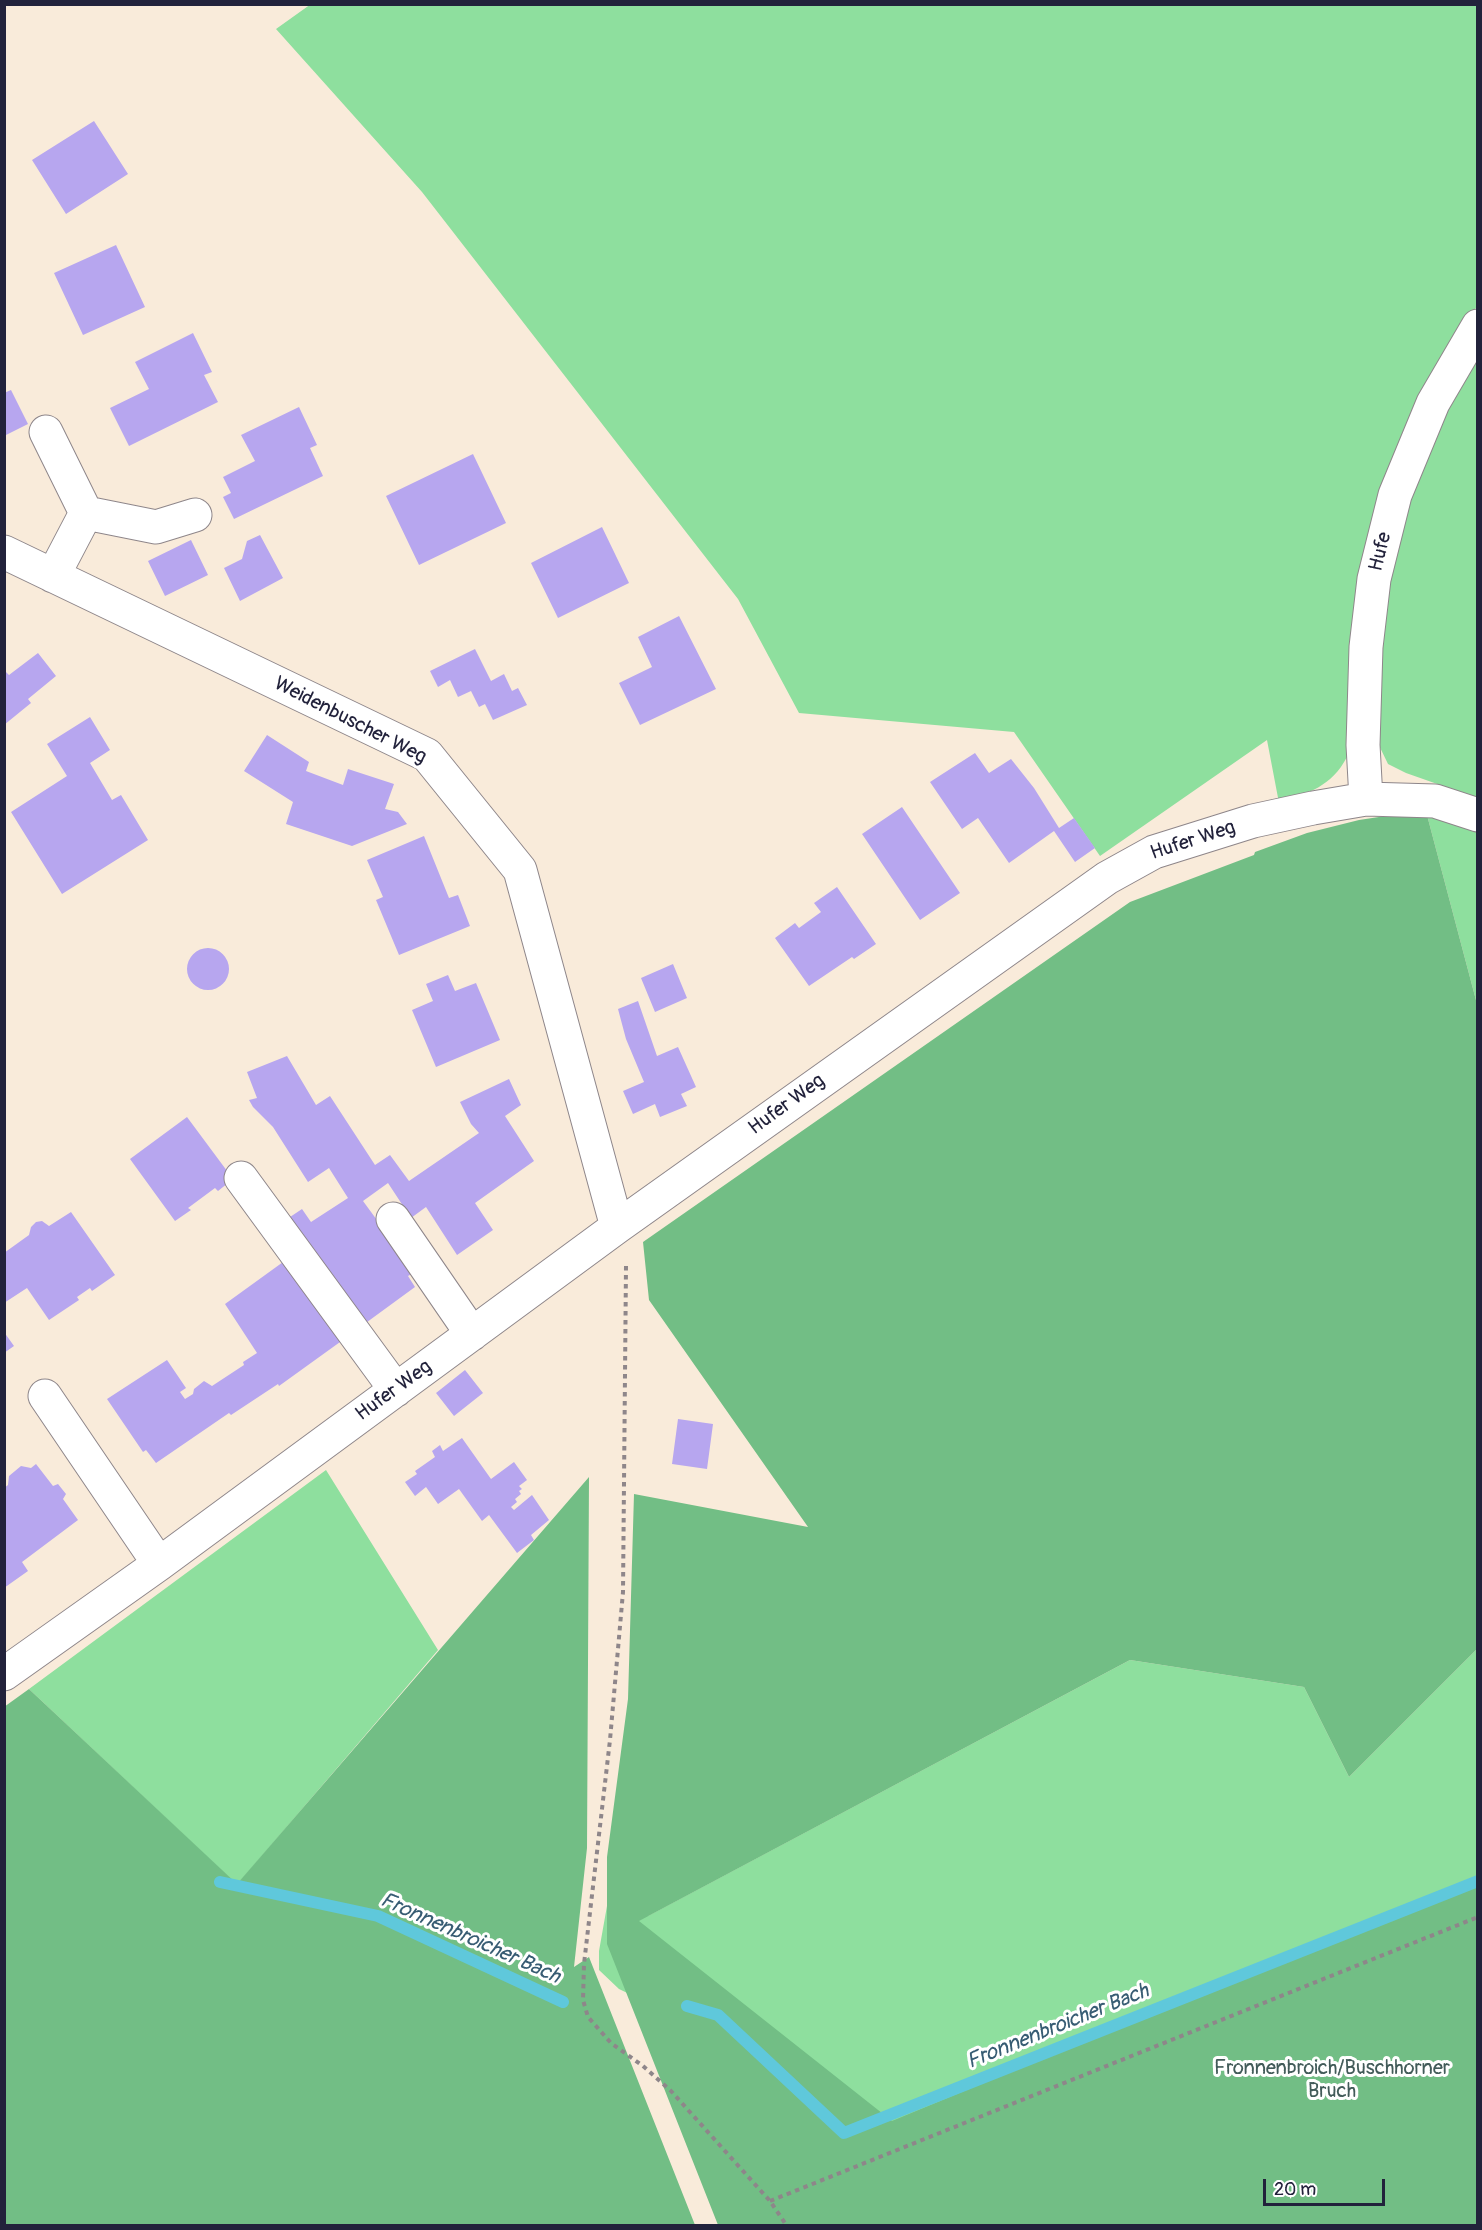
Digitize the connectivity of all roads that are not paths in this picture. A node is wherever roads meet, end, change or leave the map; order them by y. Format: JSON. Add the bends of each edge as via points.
{"nodes":[{"id":1,"x":1478,"y":326,"type":"edge"},
{"id":2,"x":46,"y":432,"type":"dead end"},
{"id":3,"x":86,"y":513,"type":"junction"},
{"id":4,"x":195,"y":515,"type":"dead end"},
{"id":5,"x":4,"y":552,"type":"edge"},
{"id":6,"x":53,"y":576,"type":"junction"},
{"id":7,"x":1366,"y":799,"type":"junction"},
{"id":8,"x":1478,"y":815,"type":"edge"},
{"id":9,"x":241,"y":1178,"type":"dead end"},
{"id":10,"x":393,"y":1219,"type":"dead end"},
{"id":11,"x":617,"y":1227,"type":"junction"},
{"id":12,"x":472,"y":1334,"type":"junction"},
{"id":13,"x":396,"y":1390,"type":"junction"},
{"id":14,"x":45,"y":1396,"type":"dead end"},
{"id":15,"x":159,"y":1564,"type":"junction"},
{"id":16,"x":4,"y":1674,"type":"edge"}],
"edges":[{"from":1,"to":7,"type":"street","name":"Hufe","via":[[1434,403],[1395,495],[1374,579],[1366,647]]},
{"from":2,"to":3,"type":"street"},
{"from":3,"to":4,"type":"street","via":[[156,527]]},
{"from":3,"to":6,"type":"street"},
{"from":5,"to":6,"type":"street","name":"Weidenbuscher Weg"},
{"from":6,"to":11,"type":"street","name":"Weidenbuscher Weg","via":[[427,755],[520,870]]},
{"from":7,"to":8,"type":"street","name":"Hufer Weg","via":[[1435,801]]},
{"from":7,"to":11,"type":"street","name":"Hufer Weg","via":[[1253,821],[1154,852],[1107,878]]},
{"from":9,"to":13,"type":"street"},
{"from":10,"to":12,"type":"street"},
{"from":11,"to":12,"type":"street","name":"Hufer Weg"},
{"from":12,"to":13,"type":"street","name":"Hufer Weg"},
{"from":13,"to":15,"type":"street","name":"Hufer Weg"},
{"from":14,"to":15,"type":"street"},
{"from":15,"to":16,"type":"street","name":"Hufer Weg"}]}
